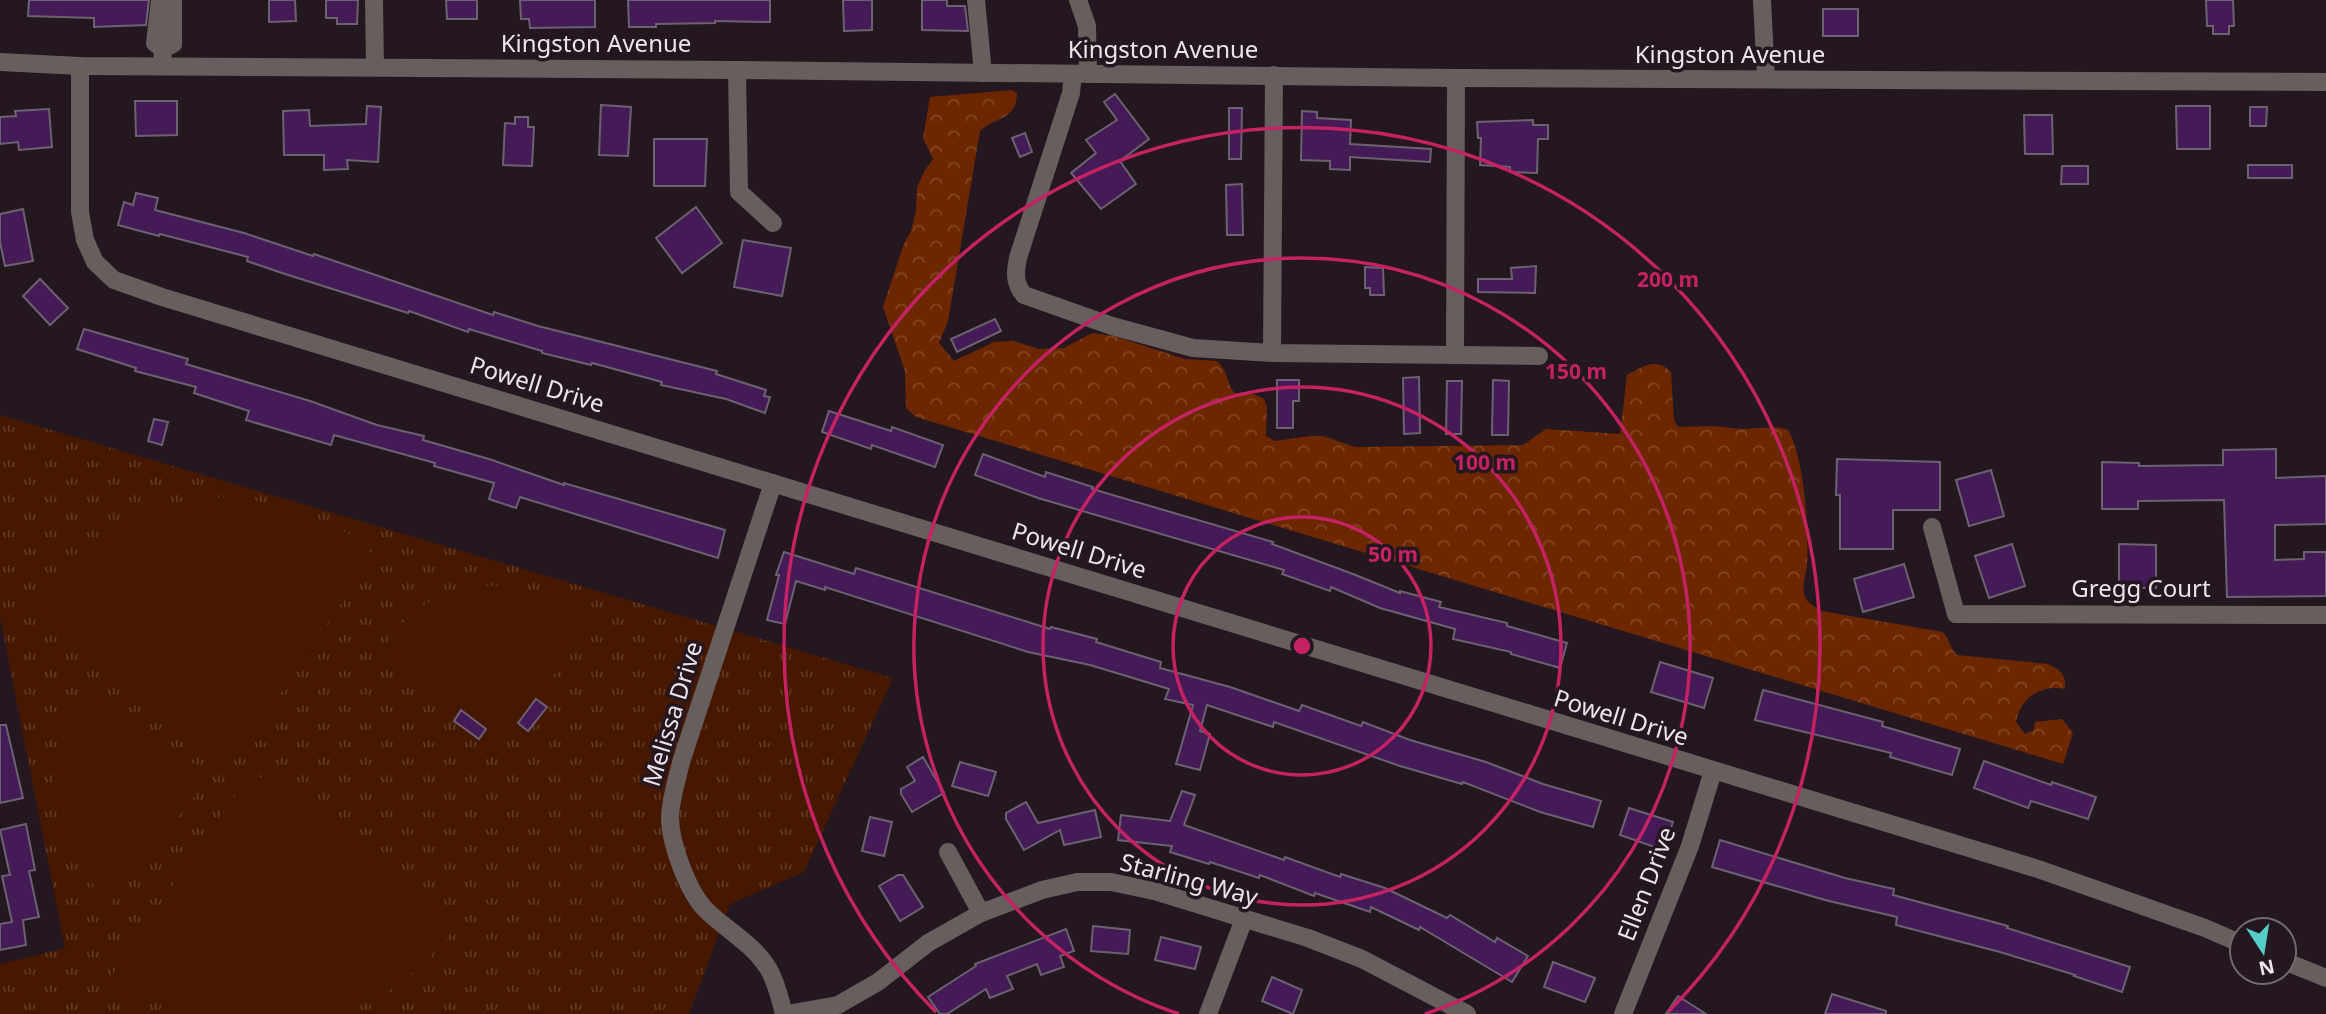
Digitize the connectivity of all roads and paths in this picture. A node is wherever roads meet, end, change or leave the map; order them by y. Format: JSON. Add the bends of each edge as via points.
{"nodes":[{"id":1,"x":160,"y":0,"type":"edge"},
{"id":2,"x":173,"y":0,"type":"edge"},
{"id":3,"x":374,"y":0,"type":"edge"},
{"id":4,"x":976,"y":0,"type":"edge"},
{"id":5,"x":1078,"y":0,"type":"edge"},
{"id":6,"x":1762,"y":0,"type":"edge"},
{"id":7,"x":163,"y":50,"type":"junction"},
{"id":8,"x":0,"y":62,"type":"edge"},
{"id":9,"x":80,"y":66,"type":"junction"},
{"id":10,"x":375,"y":67,"type":"junction"},
{"id":11,"x":737,"y":70,"type":"junction"},
{"id":12,"x":982,"y":73,"type":"junction"},
{"id":13,"x":1080,"y":74,"type":"junction"},
{"id":14,"x":1274,"y":75,"type":"junction"},
{"id":15,"x":1456,"y":78,"type":"junction"},
{"id":16,"x":1766,"y":79,"type":"junction"},
{"id":17,"x":2326,"y":82,"type":"edge"},
{"id":18,"x":773,"y":223,"type":"dead end"},
{"id":19,"x":1272,"y":353,"type":"junction"},
{"id":20,"x":1455,"y":354,"type":"junction"},
{"id":21,"x":1539,"y":356,"type":"dead end"},
{"id":22,"x":773,"y":483,"type":"junction"},
{"id":23,"x":1932,"y":527,"type":"dead end"},
{"id":24,"x":2326,"y":615,"type":"edge"},
{"id":25,"x":1713,"y":771,"type":"junction"},
{"id":26,"x":948,"y":852,"type":"dead end"},
{"id":27,"x":981,"y":913,"type":"junction"},
{"id":28,"x":1244,"y":919,"type":"junction"},
{"id":29,"x":2228,"y":938,"type":"edge"},
{"id":30,"x":2298,"y":967,"type":"edge"},
{"id":31,"x":2326,"y":978,"type":"edge"},
{"id":32,"x":786,"y":1014,"type":"edge"},
{"id":33,"x":1208,"y":1014,"type":"edge"},
{"id":34,"x":1467,"y":1014,"type":"edge"},
{"id":35,"x":1623,"y":1014,"type":"edge"}],
"edges":[{"from":1,"to":7,"type":"street"},
{"from":2,"to":7,"type":"street"},
{"from":3,"to":10,"type":"street"},
{"from":4,"to":12,"type":"street"},
{"from":5,"to":13,"type":"street","via":[[1087,26]]},
{"from":6,"to":16,"type":"street"},
{"from":7,"to":9,"type":"street","name":"Kingston Avenue"},
{"from":7,"to":10,"type":"street","name":"Kingston Avenue"},
{"from":8,"to":9,"type":"street","name":"Kingston Avenue"},
{"from":9,"to":22,"type":"street","name":"Powell Drive","via":[[80,212],[95,262],[114,280]]},
{"from":10,"to":11,"type":"street","name":"Kingston Avenue"},
{"from":11,"to":12,"type":"street","name":"Kingston Avenue"},
{"from":11,"to":18,"type":"street","via":[[739,192]]},
{"from":12,"to":13,"type":"street","name":"Kingston Avenue"},
{"from":13,"to":14,"type":"street","name":"Kingston Avenue"},
{"from":13,"to":19,"type":"street","via":[[1018,258],[1017,287],[1040,302],[1152,338],[1194,348]]},
{"from":14,"to":15,"type":"street","name":"Kingston Avenue"},
{"from":14,"to":19,"type":"street"},
{"from":15,"to":16,"type":"street","name":"Kingston Avenue"},
{"from":15,"to":20,"type":"street"},
{"from":16,"to":17,"type":"street","name":"Kingston Avenue"},
{"from":19,"to":20,"type":"street"},
{"from":20,"to":21,"type":"street"},
{"from":22,"to":25,"type":"street","name":"Powell Drive"},
{"from":22,"to":32,"type":"street","name":"Melissa Drive","via":[[682,759],[670,819],[687,881],[704,909],[756,953],[773,976]]},
{"from":23,"to":24,"type":"street","name":"Gregg Court","via":[[1956,614]]},
{"from":25,"to":29,"type":"street","name":"Powell Drive","via":[[2038,869]]},
{"from":25,"to":35,"type":"street","name":"Ellen Drive","via":[[1690,846]]},
{"from":26,"to":27,"type":"street"},
{"from":27,"to":28,"type":"street","name":"Starling Way","via":[[1077,881],[1154,891]]},
{"from":27,"to":32,"type":"street","name":"Starling Way","via":[[928,943],[853,998]]},
{"from":28,"to":33,"type":"street"},
{"from":28,"to":34,"type":"street","name":"Starling Way","via":[[1362,959]]},
{"from":30,"to":31,"type":"street"}]}
